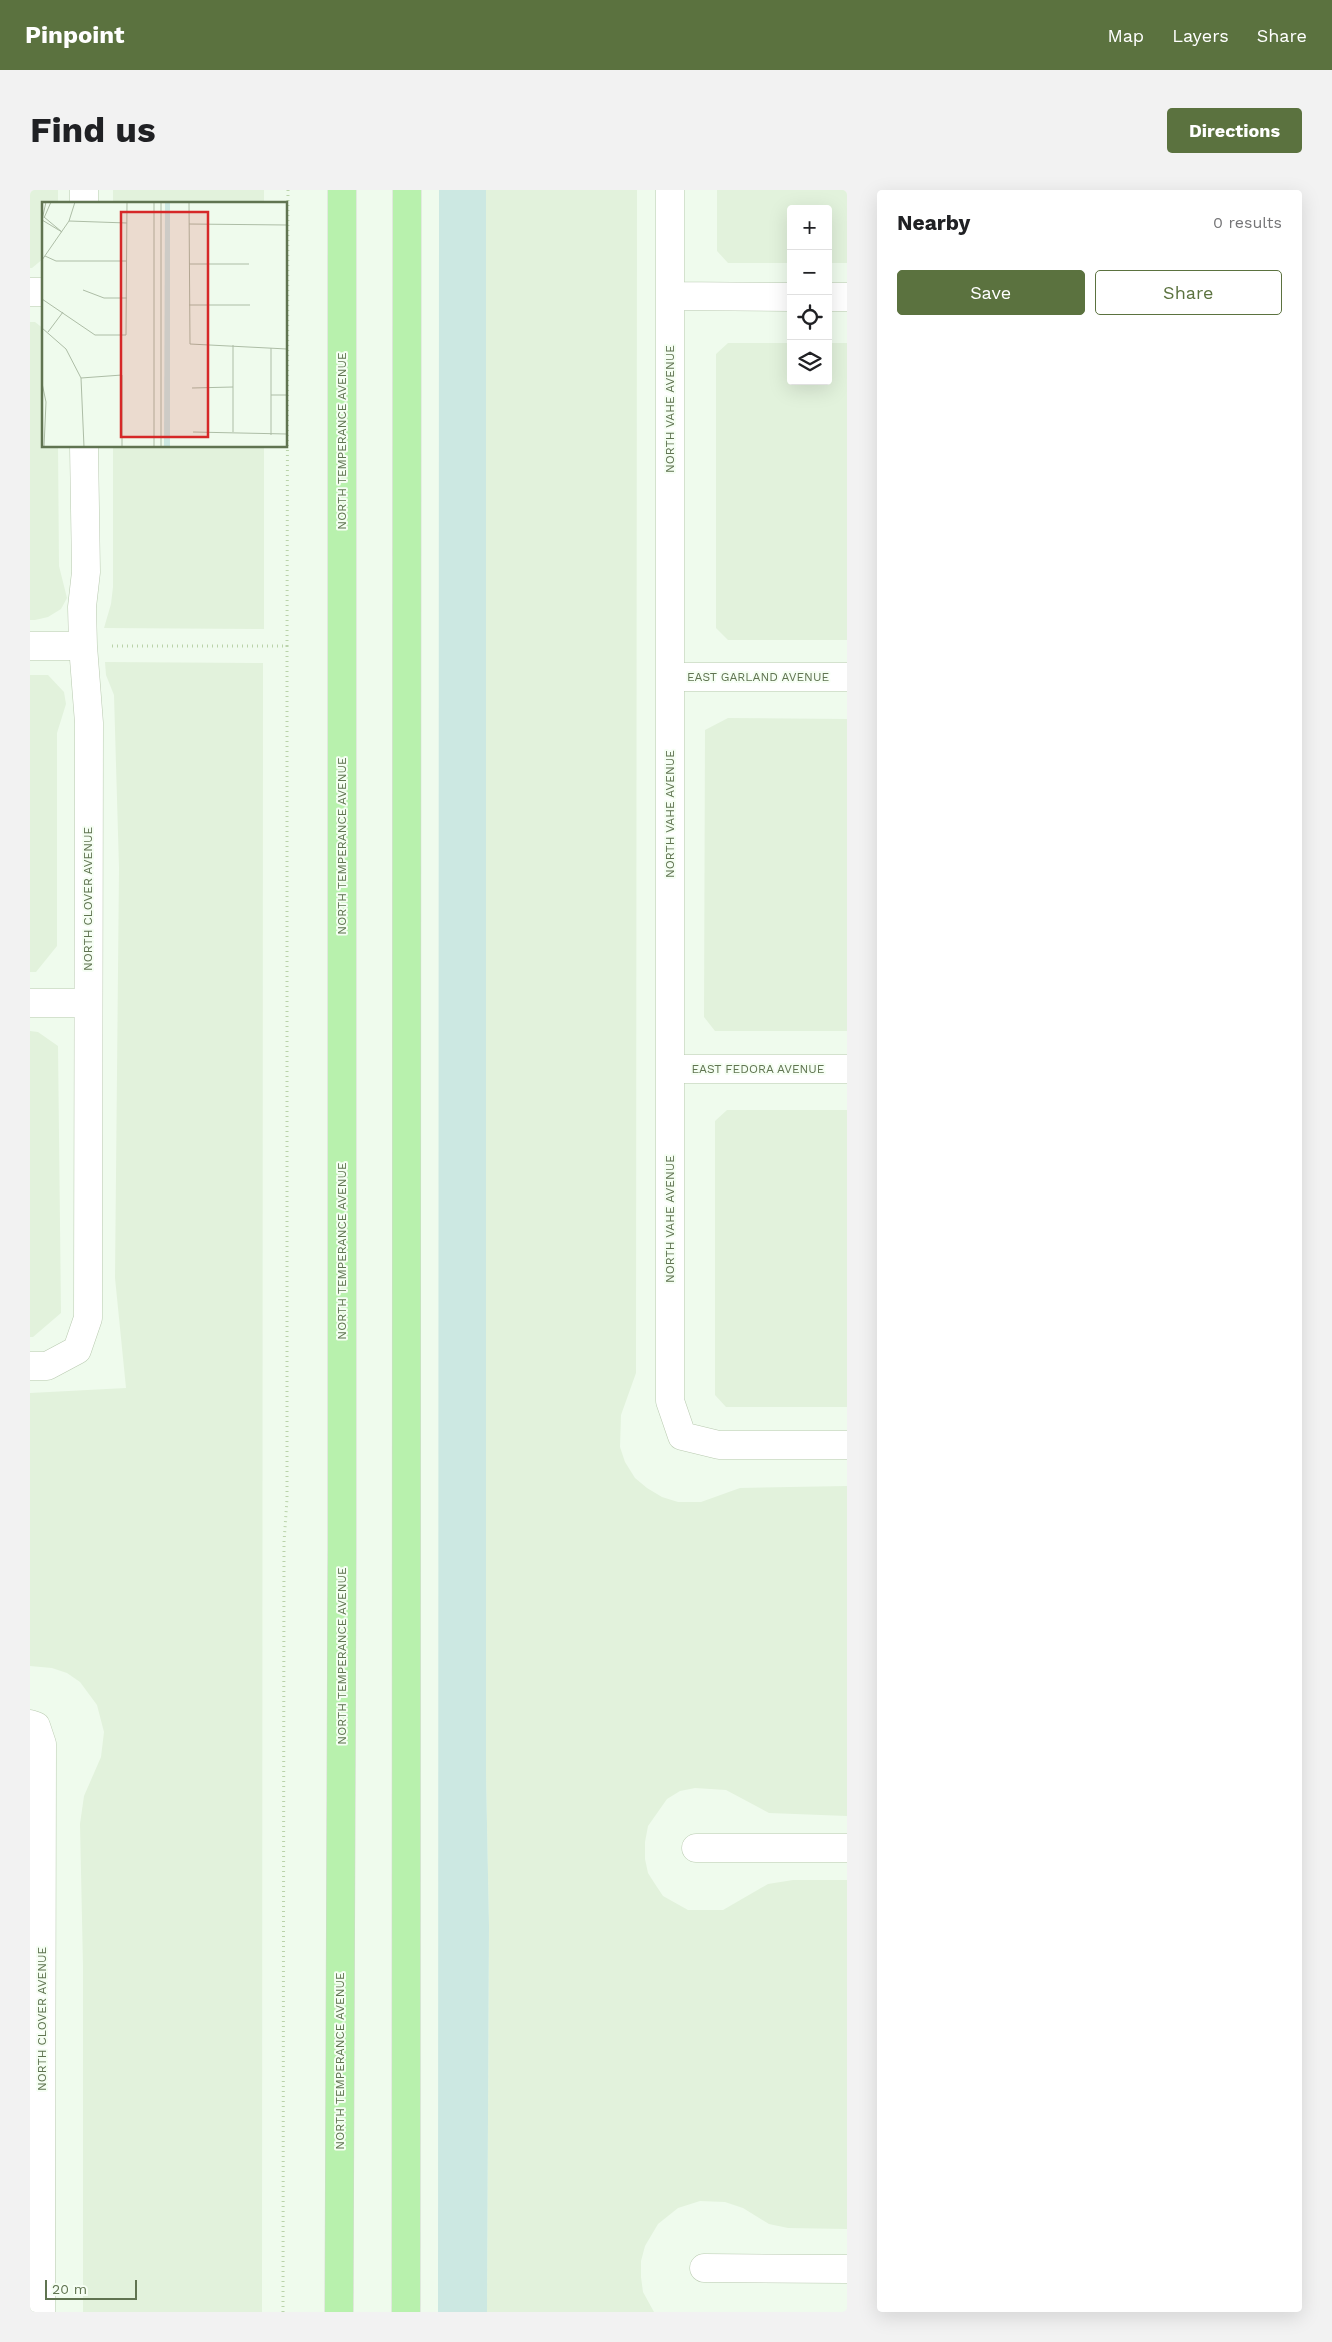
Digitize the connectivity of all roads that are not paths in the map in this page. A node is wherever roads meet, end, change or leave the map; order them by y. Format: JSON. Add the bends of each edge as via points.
{"nodes":[{"id":1,"x":342,"y":190,"type":"edge"},
{"id":2,"x":407,"y":190,"type":"edge"},
{"id":3,"x":670,"y":190,"type":"edge"},
{"id":4,"x":670,"y":296,"type":"junction"},
{"id":5,"x":787,"y":297,"type":"edge"},
{"id":6,"x":832,"y":297,"type":"edge"},
{"id":7,"x":847,"y":297,"type":"edge"},
{"id":8,"x":84,"y":448,"type":"edge"},
{"id":9,"x":30,"y":646,"type":"edge"},
{"id":10,"x":94,"y":646,"type":"junction"},
{"id":11,"x":670,"y":677,"type":"junction"},
{"id":12,"x":847,"y":677,"type":"edge"},
{"id":13,"x":30,"y":1003,"type":"edge"},
{"id":14,"x":88,"y":1003,"type":"junction"},
{"id":15,"x":670,"y":1069,"type":"junction"},
{"id":16,"x":847,"y":1069,"type":"edge"},
{"id":17,"x":30,"y":1366,"type":"edge"},
{"id":18,"x":847,"y":1445,"type":"edge"},
{"id":19,"x":33,"y":1725,"type":"edge"},
{"id":20,"x":696,"y":1848,"type":"dead end"},
{"id":21,"x":847,"y":1848,"type":"edge"},
{"id":22,"x":704,"y":2268,"type":"dead end"},
{"id":23,"x":847,"y":2269,"type":"edge"},
{"id":24,"x":40,"y":2312,"type":"edge"},
{"id":25,"x":339,"y":2312,"type":"edge"},
{"id":26,"x":406,"y":2312,"type":"edge"}],
"edges":[{"from":1,"to":25,"type":"main road","name":"NORTH TEMPERANCE AVENUE"},
{"from":2,"to":26,"type":"main road"},
{"from":3,"to":4,"type":"street","name":"NORTH VAHE AVENUE"},
{"from":4,"to":5,"type":"street"},
{"from":4,"to":11,"type":"street","name":"NORTH VAHE AVENUE"},
{"from":6,"to":7,"type":"street"},
{"from":8,"to":10,"type":"street","name":"NORTH CLOVER AVENUE","via":[[86,572],[82,607]]},
{"from":9,"to":10,"type":"street"},
{"from":10,"to":14,"type":"street","name":"NORTH CLOVER AVENUE","via":[[89,723]]},
{"from":11,"to":12,"type":"street","name":"EAST GARLAND AVENUE"},
{"from":11,"to":15,"type":"street","name":"NORTH VAHE AVENUE"},
{"from":13,"to":14,"type":"street"},
{"from":14,"to":17,"type":"street","name":"NORTH CLOVER AVENUE","via":[[88,1318],[77,1350],[47,1366]]},
{"from":15,"to":16,"type":"street","name":"EAST FEDORA AVENUE"},
{"from":15,"to":18,"type":"street","name":"NORTH VAHE AVENUE","via":[[670,1401],[682,1436],[719,1445]]},
{"from":19,"to":24,"type":"street","name":"NORTH CLOVER AVENUE","via":[[42,1744]]},
{"from":20,"to":21,"type":"street"},
{"from":22,"to":23,"type":"street"}]}
